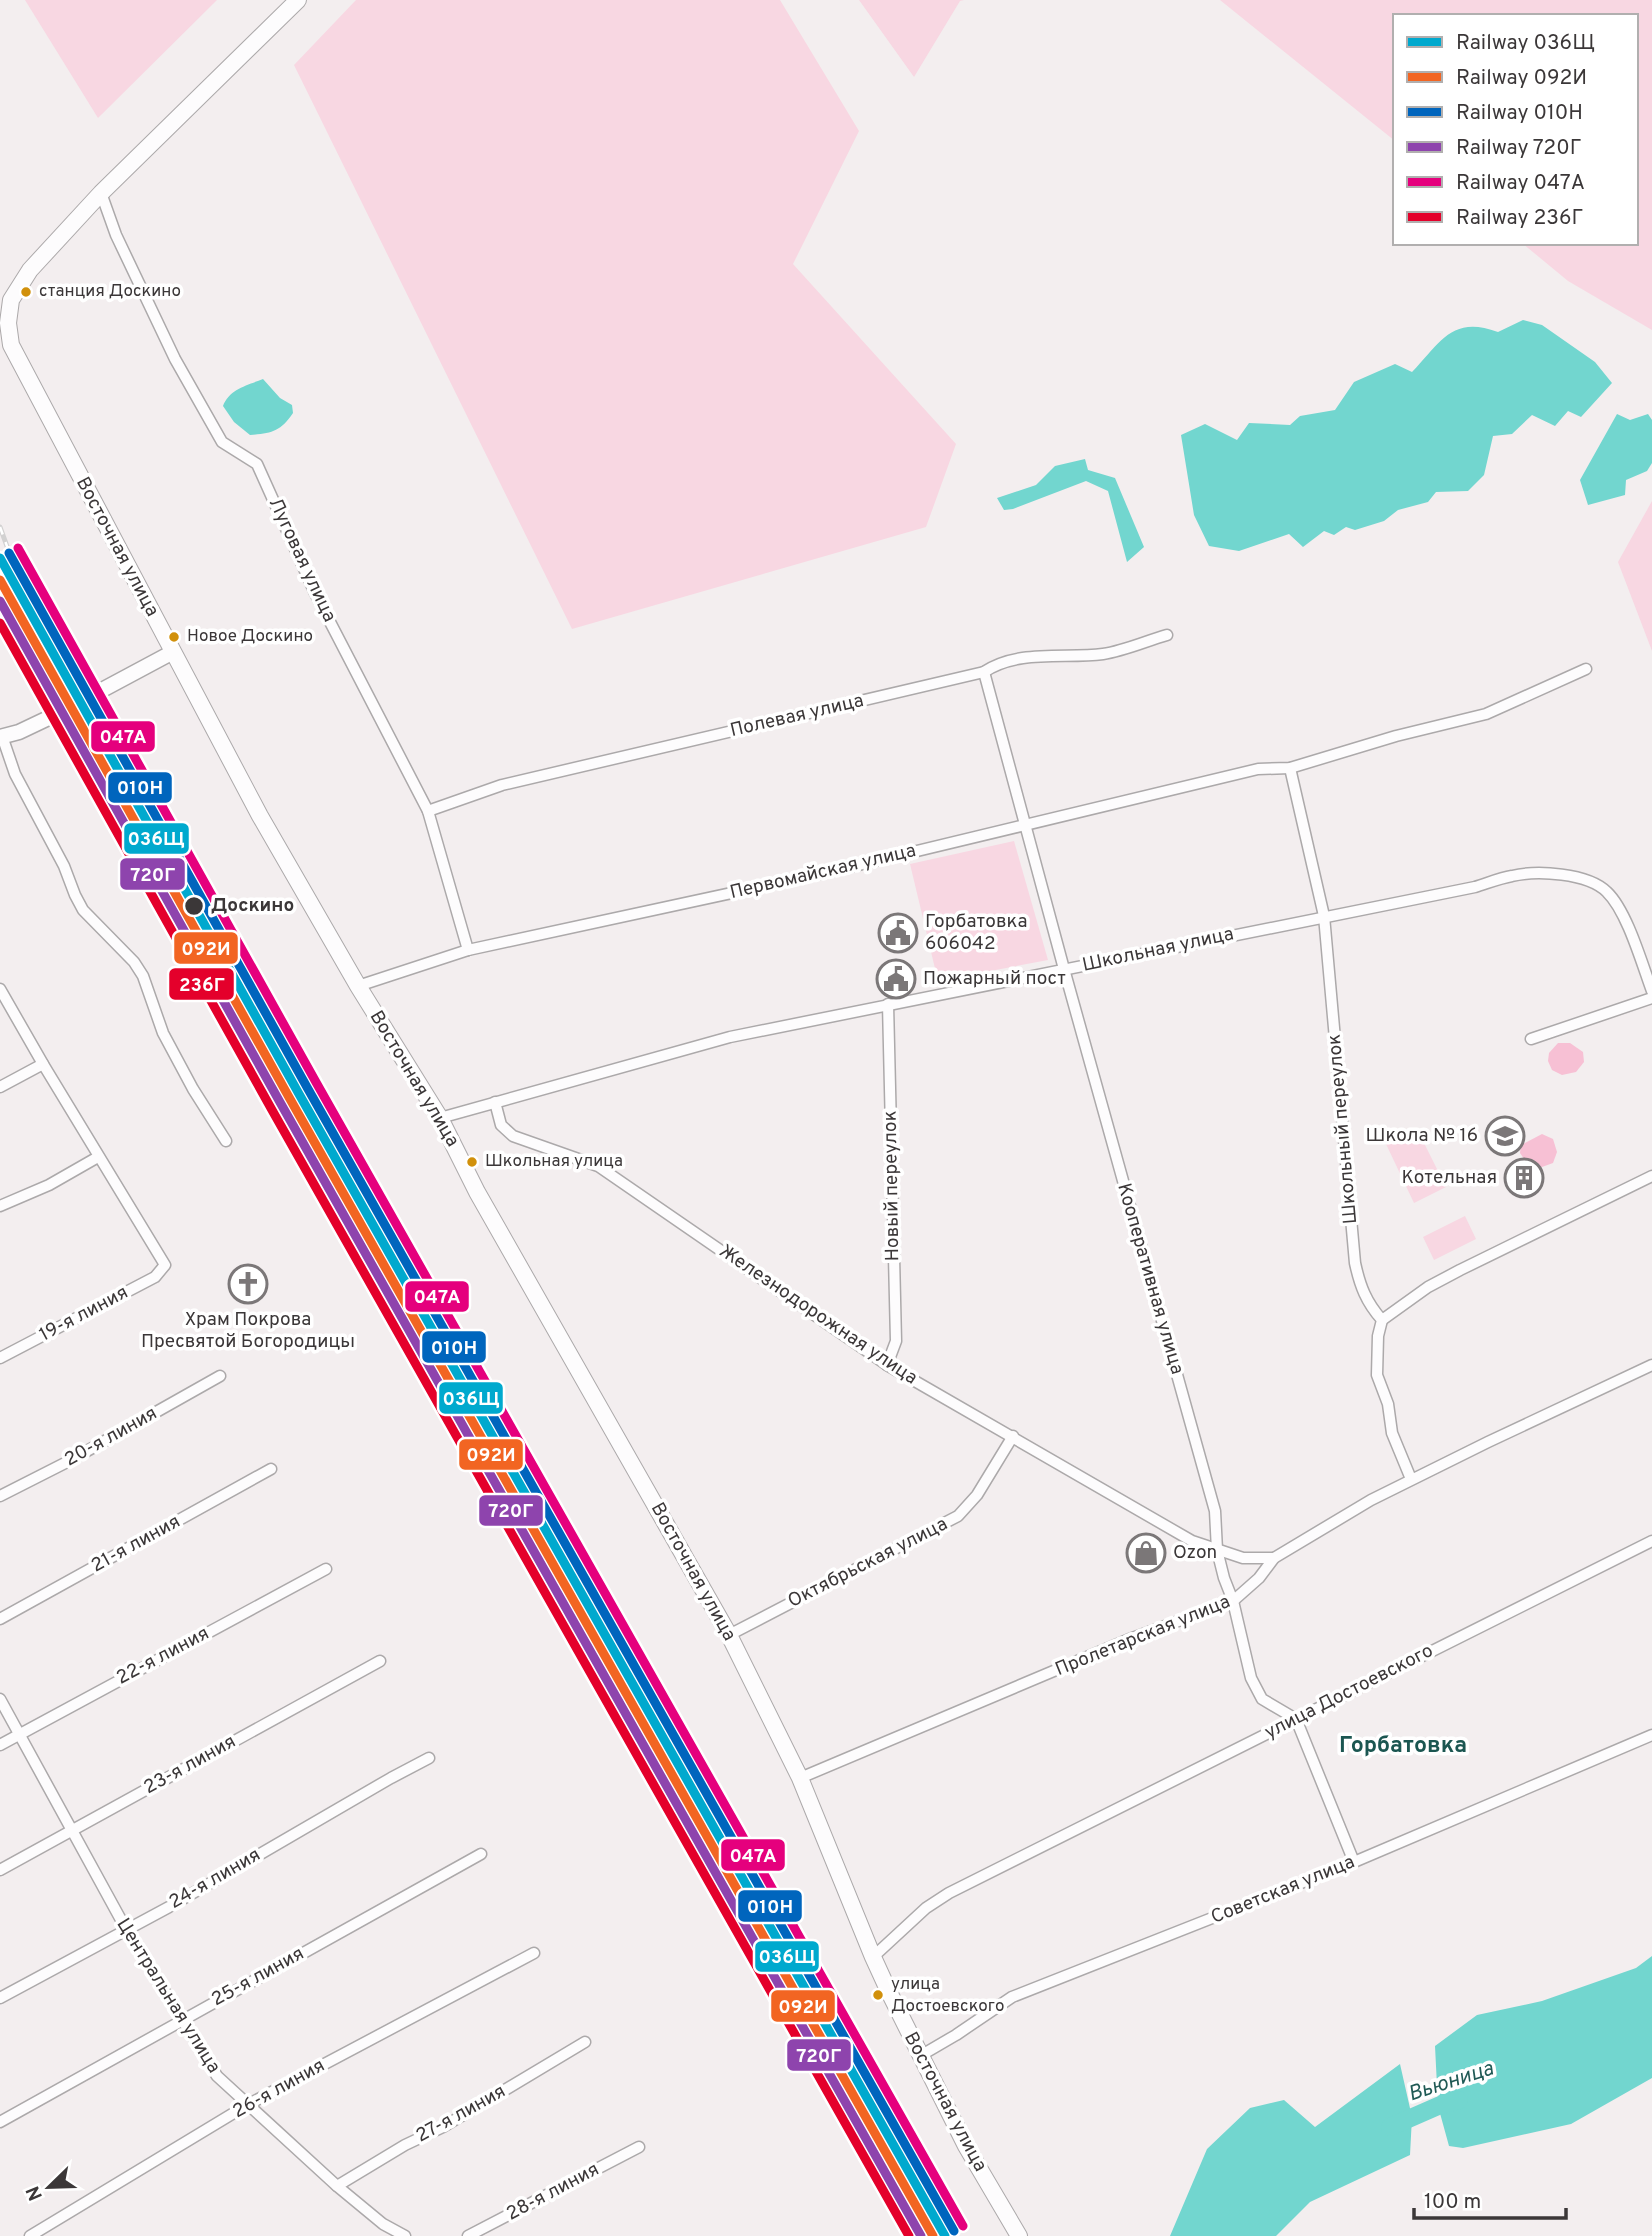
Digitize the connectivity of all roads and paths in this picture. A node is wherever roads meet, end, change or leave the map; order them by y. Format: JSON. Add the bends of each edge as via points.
{"nodes":[{"id":1,"x":298,"y":0,"type":"edge"},
{"id":2,"x":101,"y":193,"type":"junction"},
{"id":3,"x":1167,"y":635,"type":"dead end"},
{"id":4,"x":173,"y":652,"type":"junction"},
{"id":5,"x":1586,"y":669,"type":"dead end"},
{"id":6,"x":984,"y":672,"type":"junction"},
{"id":7,"x":1,"y":737,"type":"edge"},
{"id":8,"x":1290,"y":768,"type":"junction"},
{"id":9,"x":429,"y":811,"type":"junction"},
{"id":10,"x":1027,"y":825,"type":"junction"},
{"id":11,"x":1324,"y":916,"type":"junction"},
{"id":12,"x":468,"y":950,"type":"junction"},
{"id":13,"x":1064,"y":969,"type":"junction"},
{"id":14,"x":358,"y":986,"type":"junction"},
{"id":15,"x":0,"y":989,"type":"edge"},
{"id":16,"x":1652,"y":991,"type":"edge"},
{"id":17,"x":1652,"y":998,"type":"edge"},
{"id":18,"x":888,"y":1004,"type":"junction"},
{"id":19,"x":1531,"y":1039,"type":"dead end"},
{"id":20,"x":43,"y":1064,"type":"junction"},
{"id":21,"x":0,"y":1087,"type":"edge"},
{"id":22,"x":495,"y":1102,"type":"junction"},
{"id":23,"x":440,"y":1118,"type":"junction"},
{"id":24,"x":226,"y":1141,"type":"dead end"},
{"id":25,"x":98,"y":1157,"type":"junction"},
{"id":26,"x":1652,"y":1175,"type":"edge"},
{"id":27,"x":0,"y":1206,"type":"edge"},
{"id":28,"x":1382,"y":1320,"type":"junction"},
{"id":29,"x":0,"y":1358,"type":"edge"},
{"id":30,"x":887,"y":1365,"type":"junction"},
{"id":31,"x":1652,"y":1365,"type":"edge"},
{"id":32,"x":220,"y":1376,"type":"dead end"},
{"id":33,"x":1013,"y":1436,"type":"junction"},
{"id":34,"x":271,"y":1469,"type":"dead end"},
{"id":35,"x":1410,"y":1479,"type":"junction"},
{"id":36,"x":0,"y":1496,"type":"edge"},
{"id":37,"x":1652,"y":1541,"type":"edge"},
{"id":38,"x":1217,"y":1550,"type":"junction"},
{"id":39,"x":1274,"y":1558,"type":"junction"},
{"id":40,"x":326,"y":1569,"type":"dead end"},
{"id":41,"x":1233,"y":1601,"type":"junction"},
{"id":42,"x":0,"y":1619,"type":"edge"},
{"id":43,"x":729,"y":1635,"type":"junction"},
{"id":44,"x":380,"y":1661,"type":"dead end"},
{"id":45,"x":0,"y":1699,"type":"edge"},
{"id":46,"x":1296,"y":1719,"type":"junction"},
{"id":47,"x":19,"y":1734,"type":"junction"},
{"id":48,"x":1652,"y":1735,"type":"edge"},
{"id":49,"x":0,"y":1745,"type":"edge"},
{"id":50,"x":429,"y":1758,"type":"dead end"},
{"id":51,"x":800,"y":1778,"type":"junction"},
{"id":52,"x":72,"y":1830,"type":"junction"},
{"id":53,"x":481,"y":1854,"type":"dead end"},
{"id":54,"x":1354,"y":1861,"type":"junction"},
{"id":55,"x":0,"y":1870,"type":"edge"},
{"id":56,"x":126,"y":1929,"type":"junction"},
{"id":57,"x":534,"y":1953,"type":"dead end"},
{"id":58,"x":873,"y":1958,"type":"junction"},
{"id":59,"x":0,"y":1998,"type":"edge"},
{"id":60,"x":183,"y":2020,"type":"junction"},
{"id":61,"x":585,"y":2042,"type":"dead end"},
{"id":62,"x":920,"y":2056,"type":"junction"},
{"id":63,"x":247,"y":2105,"type":"junction"},
{"id":64,"x":0,"y":2122,"type":"edge"},
{"id":65,"x":639,"y":2147,"type":"dead end"},
{"id":66,"x":337,"y":2186,"type":"junction"},
{"id":67,"x":30,"y":2236,"type":"edge"},
{"id":68,"x":405,"y":2236,"type":"edge"},
{"id":69,"x":468,"y":2236,"type":"edge"},
{"id":70,"x":1018,"y":2236,"type":"edge"}],
"edges":[{"from":1,"to":2,"type":"main road","name":"Восточная улица"},
{"from":2,"to":4,"type":"main road","name":"Восточная улица","via":[[18,287],[8,324],[11,345]]},
{"from":2,"to":9,"type":"street","name":"Луговая улица","via":[[175,359],[222,442],[257,464],[315,593]]},
{"from":3,"to":6,"type":"street","name":"Полевая улица","via":[[1105,654],[1014,659]]},
{"from":4,"to":7,"type":"street","via":[[68,709]]},
{"from":4,"to":14,"type":"main road","name":"Восточная улица"},
{"from":5,"to":8,"type":"street","name":"Первомайская улица","via":[[1486,714]]},
{"from":6,"to":9,"type":"street","name":"Полевая улица","via":[[502,785]]},
{"from":6,"to":10,"type":"street","name":"Кооперативная улица"},
{"from":7,"to":24,"type":"street","via":[[75,895],[143,976],[180,1067]]},
{"from":8,"to":10,"type":"street","name":"Первомайская улица","via":[[1258,769]]},
{"from":8,"to":11,"type":"street","name":"Школьный переулок"},
{"from":9,"to":12,"type":"street","name":"Луговая улица"},
{"from":10,"to":12,"type":"street","name":"Первомайская улица"},
{"from":10,"to":13,"type":"street","name":"Кооперативная улица"},
{"from":11,"to":13,"type":"street","name":"Школьная улица"},
{"from":11,"to":16,"type":"street","name":"Школьная улица","via":[[1475,887],[1513,875],[1536,873],[1591,881],[1607,891],[1621,911]]},
{"from":11,"to":28,"type":"street","name":"Школьный переулок","via":[[1354,1263],[1368,1305]]},
{"from":12,"to":14,"type":"street","name":"Первомайская улица"},
{"from":13,"to":18,"type":"street","name":"Школьная улица"},
{"from":13,"to":38,"type":"street","name":"Кооперативная улица","via":[[1215,1511]]},
{"from":14,"to":23,"type":"main road","name":"Восточная улица"},
{"from":15,"to":20,"type":"street"},
{"from":17,"to":19,"type":"street"},
{"from":18,"to":22,"type":"street","name":"Школьная улица","via":[[730,1037]]},
{"from":18,"to":30,"type":"street","name":"Новый переулок","via":[[896,1341]]},
{"from":20,"to":21,"type":"street"},
{"from":20,"to":25,"type":"street"},
{"from":22,"to":23,"type":"street","name":"Школьная улица"},
{"from":22,"to":30,"type":"street","name":"Железнодорожная улица","via":[[501,1125],[513,1136],[598,1166]]},
{"from":23,"to":43,"type":"main road","name":"Восточная улица","via":[[477,1192]]},
{"from":25,"to":27,"type":"street"},
{"from":25,"to":29,"type":"street","name":"19-я линия","via":[[165,1265],[155,1277]]},
{"from":26,"to":28,"type":"street","via":[[1428,1287]]},
{"from":28,"to":35,"type":"street","via":[[1377,1375]]},
{"from":30,"to":33,"type":"street","name":"Железнодорожная улица"},
{"from":31,"to":35,"type":"street","name":"Пролетарская улица"},
{"from":32,"to":36,"type":"street","name":"20-я линия"},
{"from":33,"to":38,"type":"street","name":"Железнодорожная улица","via":[[1192,1541]]},
{"from":33,"to":43,"type":"street","name":"Октябрьская улица","via":[[958,1516]]},
{"from":34,"to":42,"type":"street","name":"21-я линия"},
{"from":35,"to":39,"type":"street","name":"Пролетарская улица"},
{"from":37,"to":46,"type":"street","name":"улица Достоевского"},
{"from":38,"to":39,"type":"street","name":"Железнодорожная улица","via":[[1243,1558]]},
{"from":38,"to":41,"type":"street","name":"Кооперативная улица"},
{"from":39,"to":41,"type":"street","name":"Пролетарская улица"},
{"from":40,"to":47,"type":"street","name":"22-я линия"},
{"from":41,"to":46,"type":"street","name":"Кооперативная улица","via":[[1251,1678],[1262,1699]]},
{"from":41,"to":51,"type":"street","name":"Пролетарская улица","via":[[1132,1638]]},
{"from":43,"to":51,"type":"main road","name":"Восточная улица"},
{"from":44,"to":52,"type":"street","name":"23-я линия"},
{"from":45,"to":47,"type":"street","name":"Центральная улица"},
{"from":46,"to":54,"type":"street"},
{"from":46,"to":58,"type":"street","name":"улица Достоевского","via":[[949,1893],[926,1908]]},
{"from":47,"to":49,"type":"street","name":"22-я линия"},
{"from":47,"to":52,"type":"street","name":"Центральная улица"},
{"from":48,"to":54,"type":"street","name":"Советская улица"},
{"from":50,"to":56,"type":"street","name":"24-я линия"},
{"from":51,"to":58,"type":"main road","name":"Восточная улица"},
{"from":52,"to":55,"type":"street","name":"23-я линия"},
{"from":52,"to":56,"type":"street","name":"Центральная улица"},
{"from":53,"to":60,"type":"street","name":"25-я линия"},
{"from":54,"to":62,"type":"street","name":"Советская улица","via":[[1012,1997]]},
{"from":56,"to":59,"type":"street","name":"24-я линия"},
{"from":56,"to":60,"type":"street","name":"Центральная улица"},
{"from":57,"to":63,"type":"street","name":"26-я линия"},
{"from":58,"to":62,"type":"main road","name":"Восточная улица"},
{"from":60,"to":63,"type":"street","name":"Центральная улица","via":[[217,2077]]},
{"from":60,"to":64,"type":"street","name":"25-я линия"},
{"from":61,"to":66,"type":"street","name":"27-я линия"},
{"from":62,"to":70,"type":"main road","name":"Восточная улица"},
{"from":63,"to":66,"type":"street","name":"Центральная улица"},
{"from":63,"to":67,"type":"street","name":"26-я линия"},
{"from":65,"to":69,"type":"street","name":"28-я линия"},
{"from":66,"to":68,"type":"street","name":"Центральная улица"}]}
